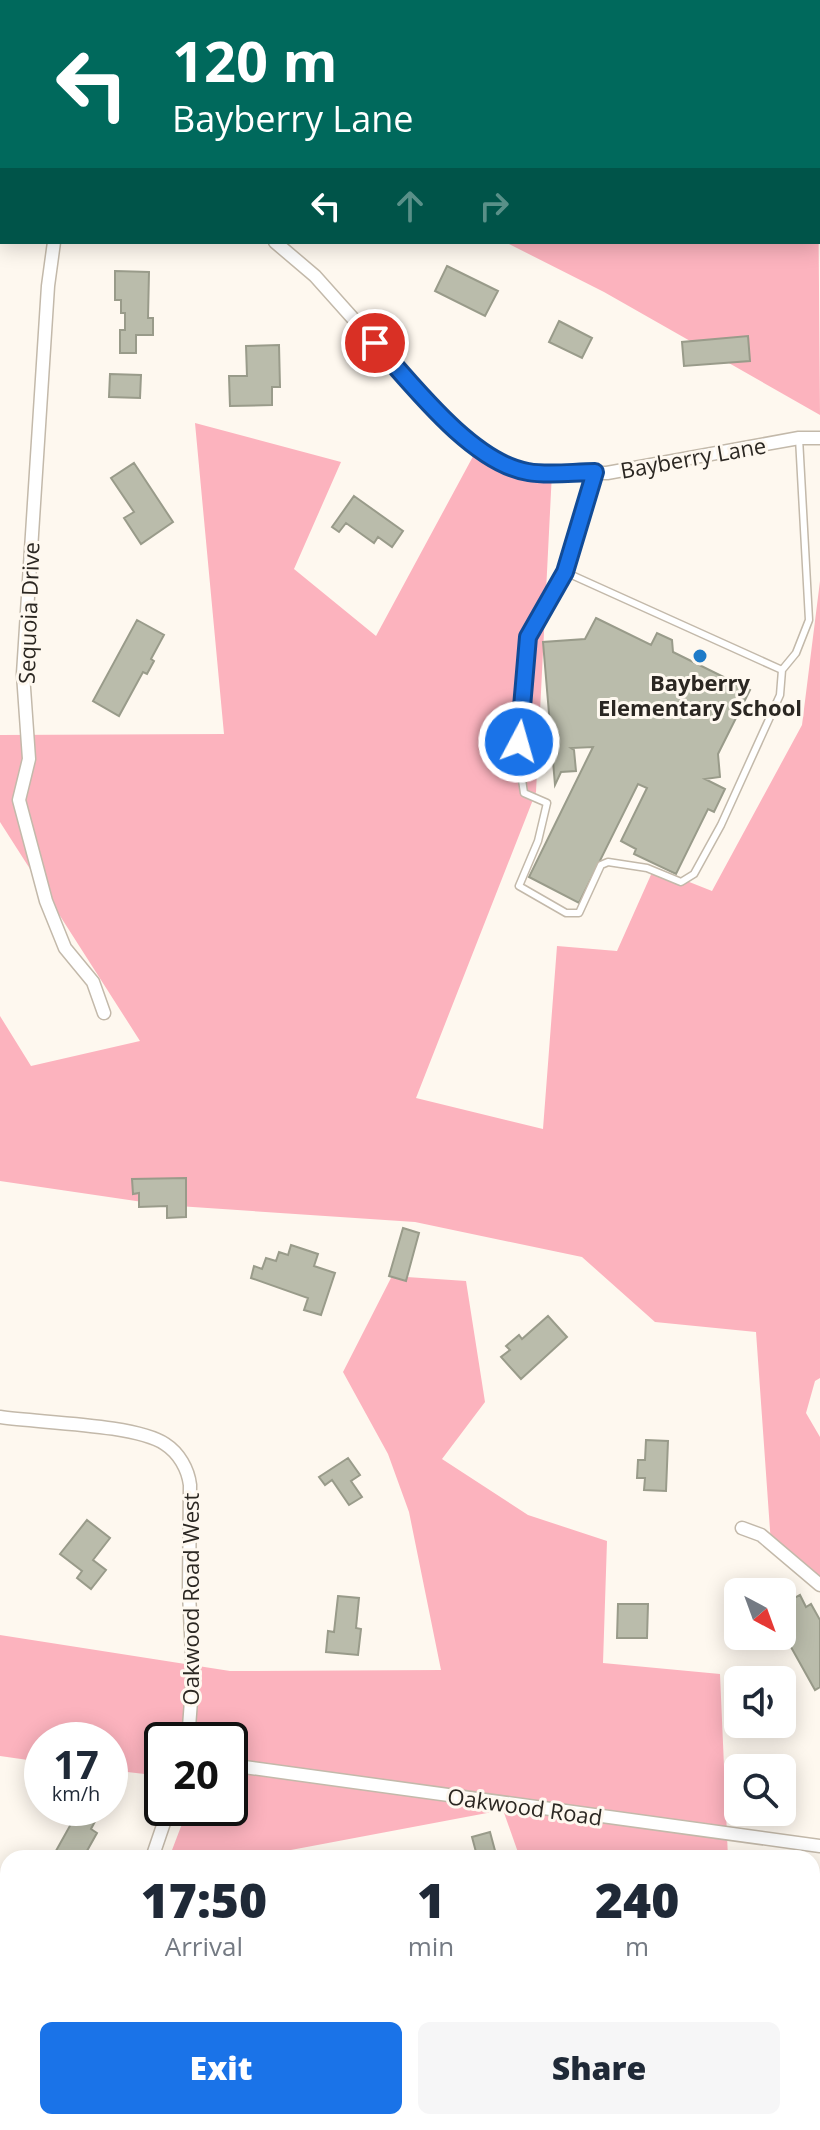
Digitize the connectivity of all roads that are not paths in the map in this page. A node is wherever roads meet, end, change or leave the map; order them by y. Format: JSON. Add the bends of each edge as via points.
{"nodes":[{"id":1,"x":54,"y":244,"type":"edge"},
{"id":2,"x":277,"y":244,"type":"edge"},
{"id":3,"x":799,"y":438,"type":"junction"},
{"id":4,"x":820,"y":438,"type":"edge"},
{"id":5,"x":595,"y":472,"type":"junction"},
{"id":6,"x":565,"y":572,"type":"junction"},
{"id":7,"x":782,"y":670,"type":"junction"},
{"id":8,"x":104,"y":1013,"type":"dead end"},
{"id":9,"x":0,"y":1417,"type":"edge"},
{"id":10,"x":742,"y":1528,"type":"dead end"},
{"id":11,"x":820,"y":1585,"type":"edge"},
{"id":12,"x":189,"y":1722,"type":"edge"},
{"id":13,"x":248,"y":1767,"type":"edge"},
{"id":14,"x":163,"y":1826,"type":"edge"},
{"id":15,"x":820,"y":1846,"type":"edge"},
{"id":16,"x":155,"y":1850,"type":"edge"}],
"edges":[{"from":1,"to":8,"type":"street","name":"Sequoia Drive","via":[[23,674],[29,759],[19,800],[65,948],[93,982]]},
{"from":2,"to":5,"type":"street","name":"Bayberry Lane","via":[[315,276],[432,407],[473,444],[529,473]]},
{"from":3,"to":4,"type":"street","name":"Bayberry Lane"},
{"from":3,"to":5,"type":"street","name":"Bayberry Lane"},
{"from":3,"to":7,"type":"lane","via":[[809,620],[796,653]]},
{"from":5,"to":6,"type":"lane"},
{"from":6,"to":7,"type":"lane"},
{"from":6,"to":7,"type":"lane","via":[[528,637],[519,760],[524,793],[547,803],[519,886],[566,913],[579,913],[601,865],[608,862],[647,868],[681,882],[694,874],[762,739],[780,695]]},
{"from":9,"to":12,"type":"street","name":"Oakwood Road West","via":[[143,1434],[181,1459],[190,1485]]},
{"from":10,"to":11,"type":"street","via":[[761,1535]]},
{"from":13,"to":15,"type":"street","name":"Oakwood Road"},
{"from":14,"to":16,"type":"street"}]}
